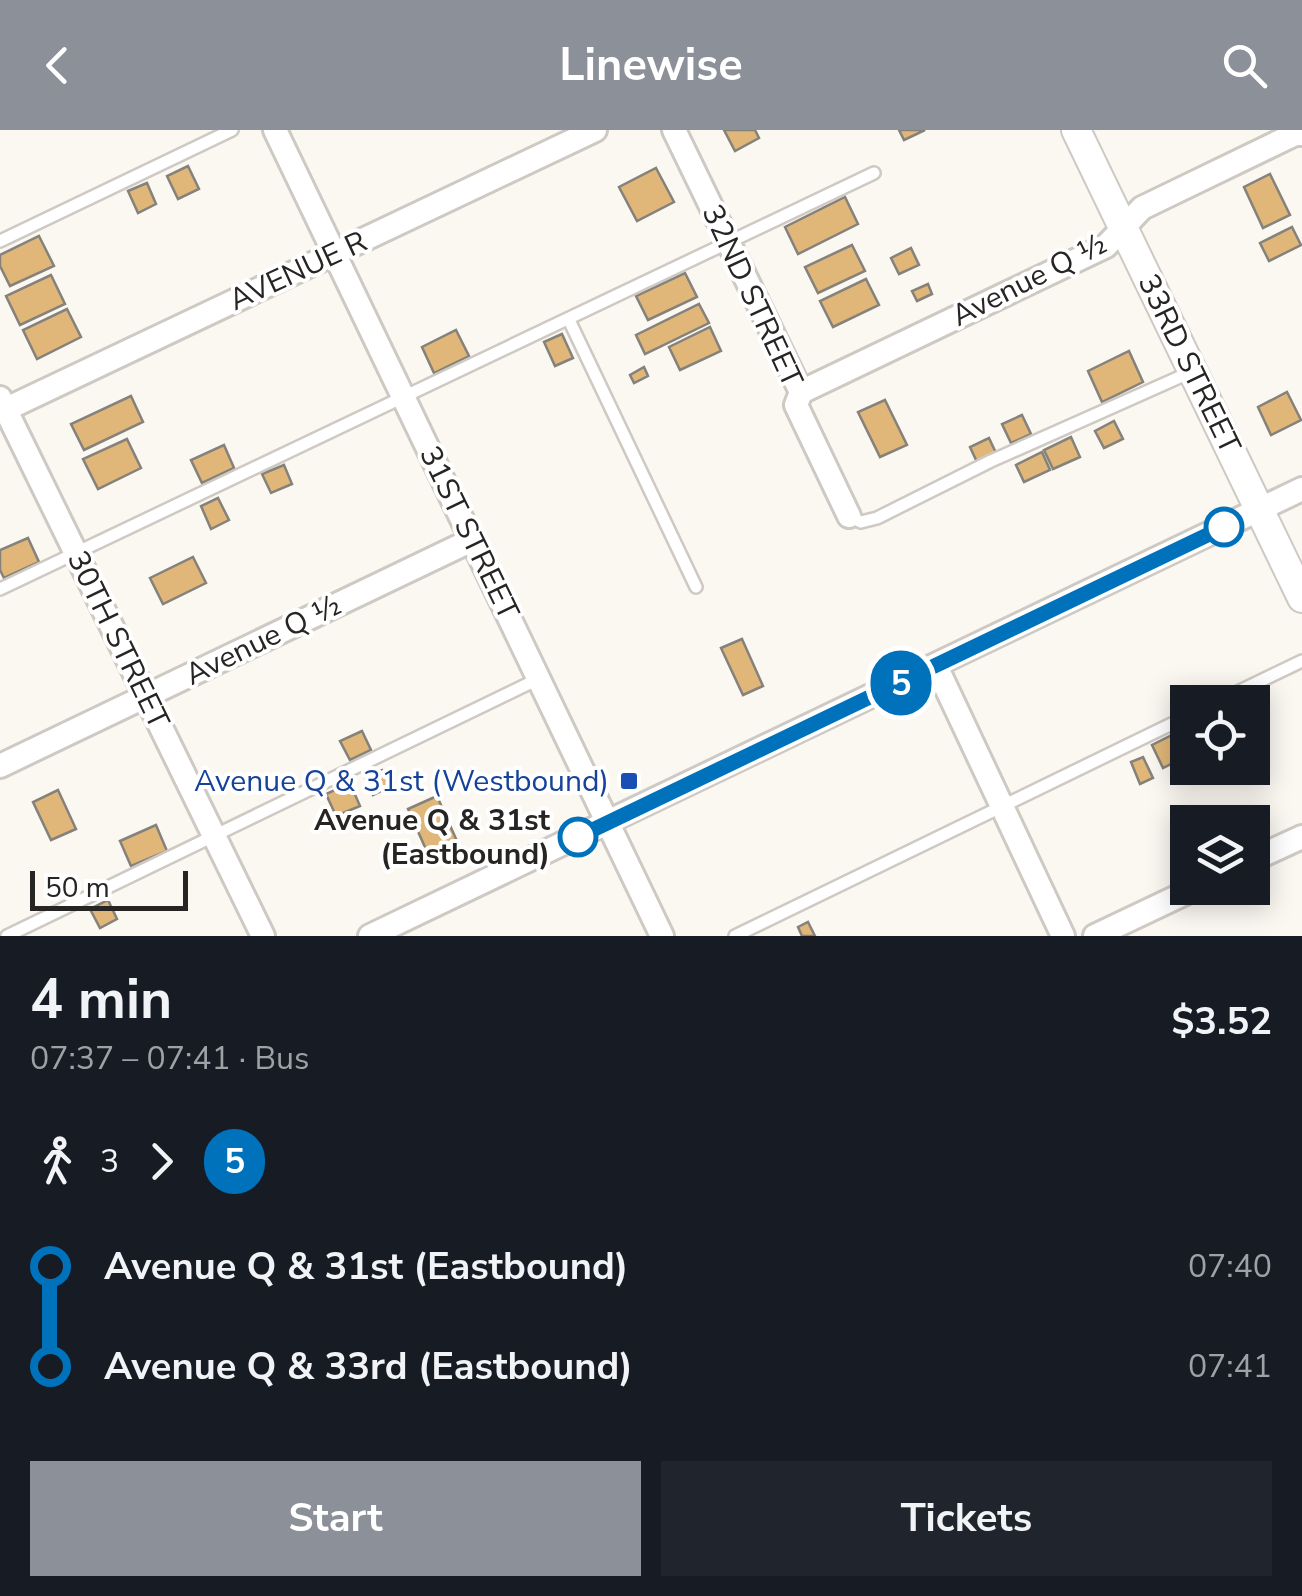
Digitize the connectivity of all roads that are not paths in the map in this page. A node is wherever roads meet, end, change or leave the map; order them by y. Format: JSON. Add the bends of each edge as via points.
{"nodes":[{"id":1,"x":232,"y":130,"type":"edge"},
{"id":2,"x":276,"y":130,"type":"edge"},
{"id":3,"x":595,"y":130,"type":"edge"},
{"id":4,"x":674,"y":130,"type":"edge"},
{"id":5,"x":1076,"y":130,"type":"edge"},
{"id":6,"x":1302,"y":134,"type":"edge"},
{"id":7,"x":874,"y":173,"type":"dead end"},
{"id":8,"x":1124,"y":228,"type":"junction"},
{"id":9,"x":0,"y":241,"type":"edge"},
{"id":10,"x":728,"y":242,"type":"junction"},
{"id":11,"x":335,"y":254,"type":"junction"},
{"id":12,"x":569,"y":320,"type":"junction"},
{"id":13,"x":1192,"y":372,"type":"junction"},
{"id":14,"x":801,"y":392,"type":"junction"},
{"id":15,"x":404,"y":398,"type":"junction"},
{"id":16,"x":2,"y":407,"type":"edge"},
{"id":17,"x":1302,"y":490,"type":"edge"},
{"id":18,"x":1259,"y":510,"type":"junction"},
{"id":19,"x":849,"y":516,"type":"joint"},
{"id":20,"x":472,"y":540,"type":"junction"},
{"id":21,"x":75,"y":552,"type":"junction"},
{"id":22,"x":696,"y":586,"type":"dead end"},
{"id":23,"x":0,"y":589,"type":"edge"},
{"id":24,"x":1302,"y":598,"type":"edge"},
{"id":25,"x":1302,"y":661,"type":"edge"},
{"id":26,"x":936,"y":666,"type":"junction"},
{"id":27,"x":538,"y":679,"type":"junction"},
{"id":28,"x":1252,"y":685,"type":"edge"},
{"id":29,"x":146,"y":696,"type":"junction"},
{"id":30,"x":1170,"y":725,"type":"edge"},
{"id":31,"x":0,"y":766,"type":"edge"},
{"id":32,"x":1002,"y":807,"type":"junction"},
{"id":33,"x":607,"y":822,"type":"junction"},
{"id":34,"x":214,"y":836,"type":"junction"},
{"id":35,"x":1302,"y":837,"type":"edge"},
{"id":36,"x":1270,"y":852,"type":"edge"},
{"id":37,"x":1170,"y":900,"type":"edge"},
{"id":38,"x":7,"y":936,"type":"edge"},
{"id":39,"x":263,"y":936,"type":"edge"},
{"id":40,"x":370,"y":936,"type":"edge"},
{"id":41,"x":662,"y":936,"type":"edge"},
{"id":42,"x":736,"y":936,"type":"edge"},
{"id":43,"x":1063,"y":936,"type":"edge"},
{"id":44,"x":1095,"y":936,"type":"edge"}],
"edges":[{"from":1,"to":9,"type":"lane"},
{"from":2,"to":11,"type":"street","name":"31ST STREET"},
{"from":3,"to":11,"type":"street","name":"AVENUE R"},
{"from":4,"to":10,"type":"street","name":"32ND STREET"},
{"from":5,"to":8,"type":"street","name":"33RD STREET"},
{"from":6,"to":8,"type":"street","name":"Avenue Q ½","via":[[1142,208]]},
{"from":7,"to":10,"type":"lane"},
{"from":8,"to":13,"type":"street","name":"33RD STREET"},
{"from":8,"to":14,"type":"street","name":"Avenue Q ½","via":[[1106,246]]},
{"from":10,"to":12,"type":"lane"},
{"from":10,"to":14,"type":"street","name":"32ND STREET"},
{"from":11,"to":15,"type":"street","name":"31ST STREET"},
{"from":11,"to":16,"type":"street","name":"AVENUE R"},
{"from":12,"to":15,"type":"lane"},
{"from":12,"to":22,"type":"lane"},
{"from":13,"to":18,"type":"street","name":"33RD STREET"},
{"from":13,"to":19,"type":"lane","via":[[877,518],[861,522]]},
{"from":14,"to":19,"type":"street","name":"32ND STREET","via":[[796,405]]},
{"from":15,"to":20,"type":"street","name":"31ST STREET"},
{"from":15,"to":21,"type":"lane"},
{"from":16,"to":21,"type":"street","name":"30TH STREET"},
{"from":17,"to":18,"type":"street"},
{"from":18,"to":24,"type":"street","name":"33RD STREET"},
{"from":18,"to":26,"type":"street"},
{"from":20,"to":27,"type":"street","name":"31ST STREET"},
{"from":20,"to":29,"type":"street","name":"Avenue Q ½"},
{"from":21,"to":23,"type":"lane"},
{"from":21,"to":29,"type":"street","name":"30TH STREET"},
{"from":25,"to":28,"type":"lane"},
{"from":26,"to":32,"type":"street"},
{"from":26,"to":33,"type":"street"},
{"from":27,"to":33,"type":"street","name":"31ST STREET"},
{"from":27,"to":34,"type":"lane"},
{"from":29,"to":31,"type":"street","name":"Avenue Q ½"},
{"from":29,"to":34,"type":"street","name":"30TH STREET"},
{"from":30,"to":32,"type":"lane"},
{"from":32,"to":42,"type":"lane"},
{"from":32,"to":43,"type":"street"},
{"from":33,"to":40,"type":"street"},
{"from":33,"to":41,"type":"street","name":"31ST STREET"},
{"from":34,"to":38,"type":"lane"},
{"from":34,"to":39,"type":"street","name":"30TH STREET"},
{"from":35,"to":36,"type":"street"},
{"from":37,"to":44,"type":"street"}]}
